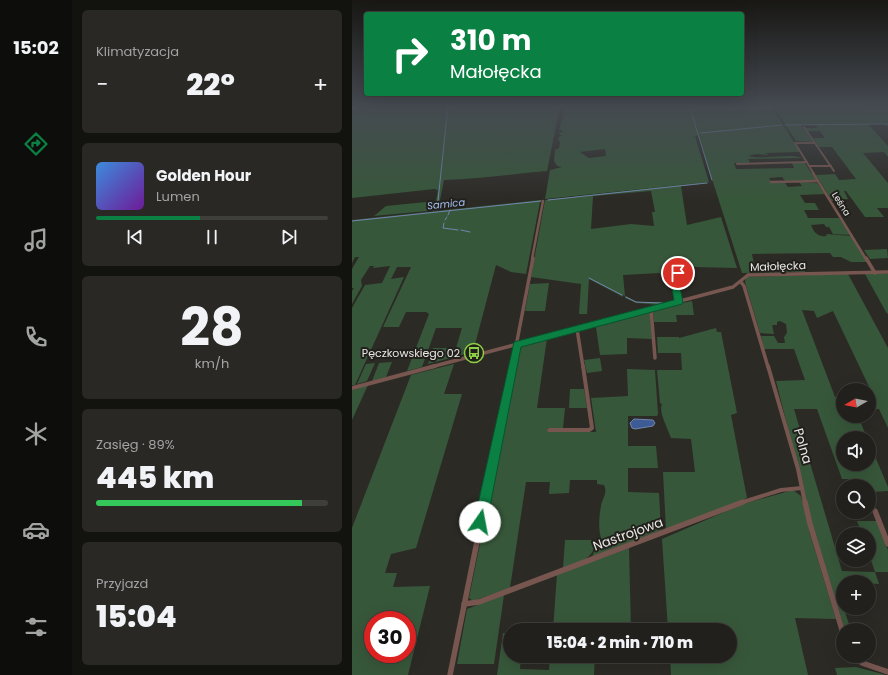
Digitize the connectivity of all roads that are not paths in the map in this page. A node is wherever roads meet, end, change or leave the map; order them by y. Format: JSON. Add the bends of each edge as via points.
{"nodes":[{"id":1,"x":810,"y":138,"type":"edge"},
{"id":2,"x":814,"y":143,"type":"junction"},
{"id":3,"x":806,"y":162,"type":"junction"},
{"id":4,"x":737,"y":164,"type":"dead end"},
{"id":5,"x":809,"y":166,"type":"junction"},
{"id":6,"x":831,"y":166,"type":"junction"},
{"id":7,"x":834,"y":171,"type":"dead end"},
{"id":8,"x":818,"y":181,"type":"junction"},
{"id":9,"x":771,"y":182,"type":"dead end"},
{"id":10,"x":543,"y":200,"type":"dead end"},
{"id":11,"x":677,"y":271,"type":"dead end"},
{"id":12,"x":875,"y":272,"type":"junction"},
{"id":13,"x":888,"y":272,"type":"edge"},
{"id":14,"x":741,"y":282,"type":"junction"},
{"id":15,"x":679,"y":302,"type":"junction"},
{"id":16,"x":651,"y":309,"type":"junction"},
{"id":17,"x":577,"y":329,"type":"junction"},
{"id":18,"x":517,"y":344,"type":"junction"},
{"id":19,"x":655,"y":358,"type":"dead end"},
{"id":20,"x":352,"y":388,"type":"edge"},
{"id":21,"x":549,"y":430,"type":"dead end"},
{"id":22,"x":802,"y":488,"type":"junction"},
{"id":23,"x":876,"y":514,"type":"edge"},
{"id":24,"x":888,"y":544,"type":"edge"},
{"id":25,"x":464,"y":604,"type":"junction"},
{"id":26,"x":839,"y":623,"type":"edge"},
{"id":27,"x":865,"y":663,"type":"edge"},
{"id":28,"x":888,"y":672,"type":"edge"},
{"id":29,"x":450,"y":675,"type":"edge"}],
"edges":[{"from":1,"to":2,"type":"street"},
{"from":2,"to":3,"type":"street","name":"Leśna","via":[[795,143]]},
{"from":2,"to":6,"type":"street"},
{"from":3,"to":4,"type":"street"},
{"from":3,"to":5,"type":"street","name":"Leśna"},
{"from":5,"to":6,"type":"street"},
{"from":5,"to":8,"type":"street","name":"Leśna"},
{"from":6,"to":7,"type":"street"},
{"from":8,"to":9,"type":"street"},
{"from":8,"to":12,"type":"street","name":"Leśna"},
{"from":10,"to":18,"type":"street"},
{"from":11,"to":15,"type":"street","via":[[675,283]]},
{"from":12,"to":13,"type":"street","name":"Małołęcka"},
{"from":12,"to":14,"type":"street","name":"Małołęcka","via":[[754,274],[744,276]]},
{"from":14,"to":15,"type":"street","name":"Małołęcka"},
{"from":14,"to":22,"type":"street","name":"Polna","via":[[761,342]]},
{"from":15,"to":16,"type":"street","name":"Małołęcka"},
{"from":16,"to":17,"type":"street","name":"Małołęcka"},
{"from":16,"to":19,"type":"street"},
{"from":17,"to":18,"type":"street","name":"Małołęcka"},
{"from":17,"to":21,"type":"street","via":[[592,428]]},
{"from":18,"to":20,"type":"street","name":"Małołęcka"},
{"from":18,"to":25,"type":"street"},
{"from":22,"to":25,"type":"street","name":"Nastrojowa","via":[[781,490],[754,498],[479,602]]},
{"from":22,"to":26,"type":"street","name":"Polna"},
{"from":23,"to":24,"type":"street"},
{"from":25,"to":29,"type":"street"},
{"from":27,"to":28,"type":"street"}]}
